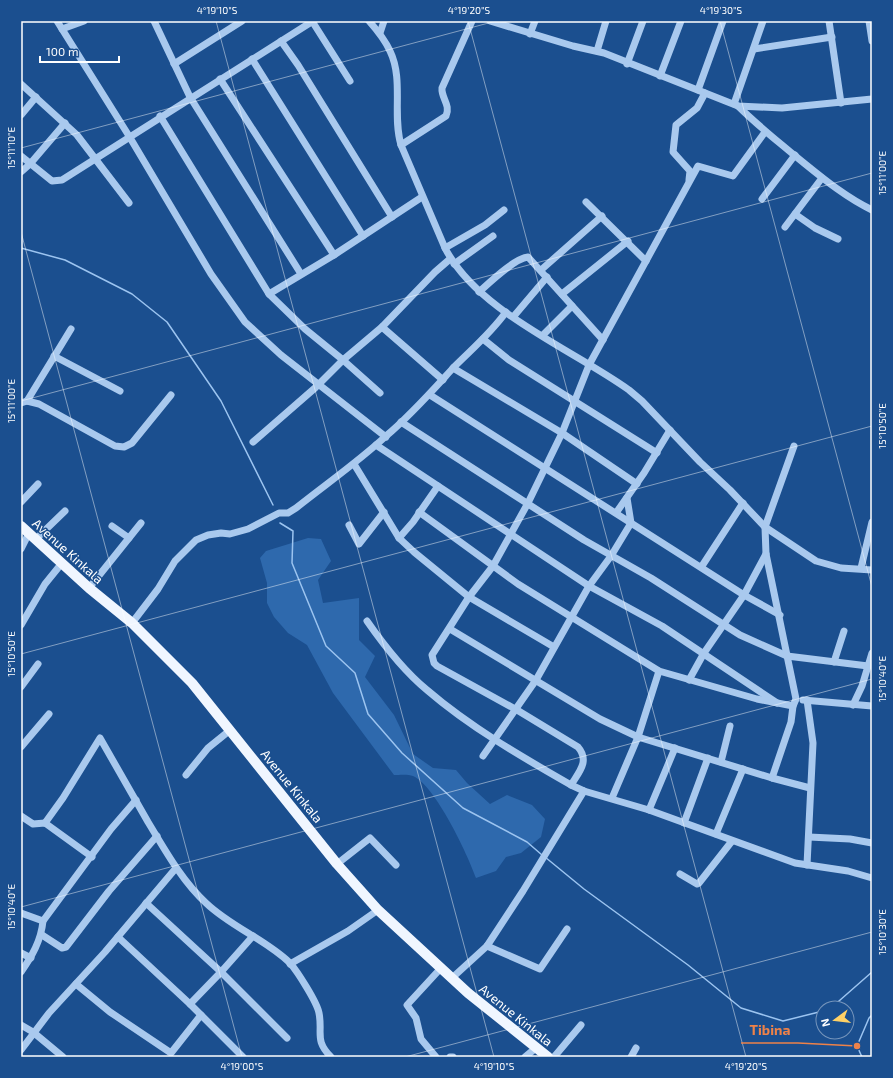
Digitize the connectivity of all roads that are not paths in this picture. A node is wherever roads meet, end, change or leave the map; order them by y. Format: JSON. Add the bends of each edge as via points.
{"nodes":[{"id":1,"x":57,"y":21,"type":"edge"},
{"id":2,"x":84,"y":21,"type":"edge"},
{"id":3,"x":154,"y":21,"type":"edge"},
{"id":4,"x":242,"y":21,"type":"edge"},
{"id":5,"x":313,"y":21,"type":"edge"},
{"id":6,"x":369,"y":21,"type":"edge"},
{"id":7,"x":384,"y":21,"type":"edge"},
{"id":8,"x":472,"y":21,"type":"edge"},
{"id":9,"x":493,"y":21,"type":"edge"},
{"id":10,"x":535,"y":21,"type":"edge"},
{"id":11,"x":606,"y":21,"type":"edge"},
{"id":12,"x":643,"y":21,"type":"edge"},
{"id":13,"x":681,"y":21,"type":"edge"},
{"id":14,"x":723,"y":21,"type":"edge"},
{"id":15,"x":763,"y":21,"type":"edge"},
{"id":16,"x":829,"y":21,"type":"edge"},
{"id":17,"x":869,"y":21,"type":"edge"},
{"id":18,"x":62,"y":29,"type":"junction"},
{"id":19,"x":380,"y":33,"type":"junction"},
{"id":20,"x":530,"y":34,"type":"junction"},
{"id":21,"x":832,"y":38,"type":"junction"},
{"id":22,"x":281,"y":41,"type":"junction"},
{"id":23,"x":872,"y":41,"type":"edge"},
{"id":24,"x":754,"y":49,"type":"junction"},
{"id":25,"x":597,"y":51,"type":"junction"},
{"id":26,"x":252,"y":59,"type":"junction"},
{"id":27,"x":174,"y":64,"type":"junction"},
{"id":28,"x":627,"y":64,"type":"junction"},
{"id":29,"x":660,"y":76,"type":"junction"},
{"id":30,"x":220,"y":79,"type":"junction"},
{"id":31,"x":350,"y":81,"type":"dead end"},
{"id":32,"x":21,"y":84,"type":"edge"},
{"id":33,"x":698,"y":90,"type":"junction"},
{"id":34,"x":705,"y":93,"type":"junction"},
{"id":35,"x":36,"y":97,"type":"junction"},
{"id":36,"x":190,"y":97,"type":"junction"},
{"id":37,"x":872,"y":99,"type":"edge"},
{"id":38,"x":841,"y":103,"type":"junction"},
{"id":39,"x":736,"y":105,"type":"junction"},
{"id":40,"x":21,"y":116,"type":"edge"},
{"id":41,"x":160,"y":116,"type":"junction"},
{"id":42,"x":65,"y":123,"type":"junction"},
{"id":43,"x":765,"y":132,"type":"junction"},
{"id":44,"x":129,"y":136,"type":"junction"},
{"id":45,"x":401,"y":145,"type":"junction"},
{"id":46,"x":795,"y":155,"type":"junction"},
{"id":47,"x":21,"y":156,"type":"edge"},
{"id":48,"x":96,"y":157,"type":"junction"},
{"id":49,"x":30,"y":164,"type":"junction"},
{"id":50,"x":21,"y":172,"type":"edge"},
{"id":51,"x":822,"y":178,"type":"junction"},
{"id":52,"x":688,"y":184,"type":"junction"},
{"id":53,"x":422,"y":197,"type":"junction"},
{"id":54,"x":762,"y":199,"type":"dead end"},
{"id":55,"x":586,"y":202,"type":"dead end"},
{"id":56,"x":130,"y":203,"type":"dead end"},
{"id":57,"x":504,"y":210,"type":"dead end"},
{"id":58,"x":872,"y":210,"type":"edge"},
{"id":59,"x":795,"y":214,"type":"junction"},
{"id":60,"x":602,"y":216,"type":"junction"},
{"id":61,"x":392,"y":217,"type":"junction"},
{"id":62,"x":786,"y":227,"type":"dead end"},
{"id":63,"x":364,"y":236,"type":"junction"},
{"id":64,"x":493,"y":236,"type":"dead end"},
{"id":65,"x":838,"y":240,"type":"dead end"},
{"id":66,"x":628,"y":241,"type":"junction"},
{"id":67,"x":445,"y":248,"type":"junction"},
{"id":68,"x":334,"y":255,"type":"junction"},
{"id":69,"x":646,"y":261,"type":"junction"},
{"id":70,"x":452,"y":262,"type":"junction"},
{"id":71,"x":541,"y":270,"type":"junction"},
{"id":72,"x":301,"y":274,"type":"junction"},
{"id":73,"x":547,"y":277,"type":"junction"},
{"id":74,"x":479,"y":292,"type":"junction"},
{"id":75,"x":269,"y":294,"type":"junction"},
{"id":76,"x":562,"y":294,"type":"junction"},
{"id":77,"x":572,"y":306,"type":"junction"},
{"id":78,"x":506,"y":312,"type":"junction"},
{"id":79,"x":514,"y":316,"type":"junction"},
{"id":80,"x":382,"y":327,"type":"junction"},
{"id":81,"x":71,"y":329,"type":"dead end"},
{"id":82,"x":543,"y":335,"type":"junction"},
{"id":83,"x":483,"y":339,"type":"junction"},
{"id":84,"x":603,"y":340,"type":"junction"},
{"id":85,"x":54,"y":356,"type":"junction"},
{"id":86,"x":343,"y":360,"type":"junction"},
{"id":87,"x":589,"y":365,"type":"junction"},
{"id":88,"x":453,"y":368,"type":"junction"},
{"id":89,"x":443,"y":380,"type":"junction"},
{"id":90,"x":318,"y":385,"type":"junction"},
{"id":91,"x":120,"y":391,"type":"dead end"},
{"id":92,"x":380,"y":393,"type":"dead end"},
{"id":93,"x":430,"y":394,"type":"junction"},
{"id":94,"x":171,"y":395,"type":"dead end"},
{"id":95,"x":24,"y":402,"type":"edge"},
{"id":96,"x":575,"y":402,"type":"junction"},
{"id":97,"x":401,"y":422,"type":"junction"},
{"id":98,"x":670,"y":430,"type":"junction"},
{"id":99,"x":562,"y":434,"type":"junction"},
{"id":100,"x":386,"y":437,"type":"junction"},
{"id":101,"x":253,"y":442,"type":"dead end"},
{"id":102,"x":376,"y":444,"type":"junction"},
{"id":103,"x":794,"y":446,"type":"dead end"},
{"id":104,"x":657,"y":453,"type":"junction"},
{"id":105,"x":354,"y":464,"type":"junction"},
{"id":106,"x":544,"y":469,"type":"junction"},
{"id":107,"x":38,"y":484,"type":"dead end"},
{"id":108,"x":637,"y":484,"type":"junction"},
{"id":109,"x":438,"y":486,"type":"junction"},
{"id":110,"x":627,"y":498,"type":"junction"},
{"id":111,"x":21,"y":502,"type":"edge"},
{"id":112,"x":528,"y":503,"type":"junction"},
{"id":113,"x":743,"y":503,"type":"junction"},
{"id":114,"x":65,"y":511,"type":"dead end"},
{"id":115,"x":384,"y":512,"type":"junction"},
{"id":116,"x":419,"y":512,"type":"junction"},
{"id":117,"x":616,"y":513,"type":"junction"},
{"id":118,"x":872,"y":522,"type":"edge"},
{"id":119,"x":141,"y":523,"type":"dead end"},
{"id":120,"x":631,"y":523,"type":"junction"},
{"id":121,"x":349,"y":525,"type":"dead end"},
{"id":122,"x":112,"y":526,"type":"dead end"},
{"id":123,"x":766,"y":527,"type":"junction"},
{"id":124,"x":29,"y":533,"type":"edge"},
{"id":125,"x":511,"y":534,"type":"junction"},
{"id":126,"x":129,"y":538,"type":"junction"},
{"id":127,"x":399,"y":538,"type":"junction"},
{"id":128,"x":21,"y":549,"type":"edge"},
{"id":129,"x":766,"y":554,"type":"junction"},
{"id":130,"x":611,"y":556,"type":"junction"},
{"id":131,"x":62,"y":563,"type":"junction"},
{"id":132,"x":493,"y":566,"type":"junction"},
{"id":133,"x":702,"y":566,"type":"junction"},
{"id":134,"x":861,"y":568,"type":"junction"},
{"id":135,"x":872,"y":570,"type":"edge"},
{"id":136,"x":589,"y":586,"type":"junction"},
{"id":137,"x":89,"y":588,"type":"junction"},
{"id":138,"x":744,"y":595,"type":"junction"},
{"id":139,"x":469,"y":597,"type":"junction"},
{"id":140,"x":780,"y":615,"type":"junction"},
{"id":141,"x":571,"y":618,"type":"junction"},
{"id":142,"x":367,"y":621,"type":"dead end"},
{"id":143,"x":132,"y":623,"type":"junction"},
{"id":144,"x":722,"y":624,"type":"junction"},
{"id":145,"x":21,"y":625,"type":"edge"},
{"id":146,"x":450,"y":629,"type":"junction"},
{"id":147,"x":844,"y":631,"type":"dead end"},
{"id":148,"x":554,"y":648,"type":"junction"},
{"id":149,"x":704,"y":653,"type":"junction"},
{"id":150,"x":872,"y":653,"type":"edge"},
{"id":151,"x":787,"y":656,"type":"junction"},
{"id":152,"x":834,"y":662,"type":"junction"},
{"id":153,"x":38,"y":664,"type":"dead end"},
{"id":154,"x":868,"y":666,"type":"junction"},
{"id":155,"x":659,"y":671,"type":"junction"},
{"id":156,"x":536,"y":680,"type":"junction"},
{"id":157,"x":689,"y":680,"type":"junction"},
{"id":158,"x":21,"y":686,"type":"edge"},
{"id":159,"x":807,"y":700,"type":"junction"},
{"id":160,"x":777,"y":702,"type":"junction"},
{"id":161,"x":794,"y":703,"type":"junction"},
{"id":162,"x":853,"y":705,"type":"junction"},
{"id":163,"x":872,"y":706,"type":"edge"},
{"id":164,"x":517,"y":710,"type":"junction"},
{"id":165,"x":49,"y":714,"type":"dead end"},
{"id":166,"x":730,"y":726,"type":"dead end"},
{"id":167,"x":230,"y":731,"type":"junction"},
{"id":168,"x":638,"y":737,"type":"junction"},
{"id":169,"x":495,"y":739,"type":"junction"},
{"id":170,"x":21,"y":747,"type":"edge"},
{"id":171,"x":675,"y":748,"type":"junction"},
{"id":172,"x":483,"y":756,"type":"dead end"},
{"id":173,"x":708,"y":758,"type":"junction"},
{"id":174,"x":721,"y":762,"type":"junction"},
{"id":175,"x":742,"y":769,"type":"junction"},
{"id":176,"x":186,"y":775,"type":"dead end"},
{"id":177,"x":772,"y":778,"type":"junction"},
{"id":178,"x":571,"y":785,"type":"junction"},
{"id":179,"x":810,"y":788,"type":"junction"},
{"id":180,"x":584,"y":791,"type":"junction"},
{"id":181,"x":612,"y":798,"type":"junction"},
{"id":182,"x":136,"y":800,"type":"junction"},
{"id":183,"x":649,"y":810,"type":"junction"},
{"id":184,"x":21,"y":816,"type":"edge"},
{"id":185,"x":45,"y":823,"type":"junction"},
{"id":186,"x":684,"y":823,"type":"junction"},
{"id":187,"x":716,"y":834,"type":"junction"},
{"id":188,"x":157,"y":836,"type":"junction"},
{"id":189,"x":809,"y":837,"type":"junction"},
{"id":190,"x":732,"y":841,"type":"junction"},
{"id":191,"x":872,"y":842,"type":"edge"},
{"id":192,"x":92,"y":856,"type":"junction"},
{"id":193,"x":337,"y":864,"type":"junction"},
{"id":194,"x":396,"y":865,"type":"dead end"},
{"id":195,"x":807,"y":865,"type":"junction"},
{"id":196,"x":176,"y":868,"type":"junction"},
{"id":197,"x":680,"y":874,"type":"dead end"},
{"id":198,"x":872,"y":878,"type":"edge"},
{"id":199,"x":146,"y":903,"type":"junction"},
{"id":200,"x":378,"y":910,"type":"junction"},
{"id":201,"x":21,"y":913,"type":"edge"},
{"id":202,"x":44,"y":921,"type":"junction"},
{"id":203,"x":567,"y":929,"type":"dead end"},
{"id":204,"x":42,"y":935,"type":"junction"},
{"id":205,"x":118,"y":936,"type":"junction"},
{"id":206,"x":253,"y":936,"type":"junction"},
{"id":207,"x":486,"y":946,"type":"junction"},
{"id":208,"x":21,"y":952,"type":"edge"},
{"id":209,"x":31,"y":958,"type":"junction"},
{"id":210,"x":290,"y":964,"type":"junction"},
{"id":211,"x":441,"y":968,"type":"junction"},
{"id":212,"x":21,"y":972,"type":"edge"},
{"id":213,"x":221,"y":972,"type":"junction"},
{"id":214,"x":452,"y":978,"type":"junction"},
{"id":215,"x":76,"y":984,"type":"junction"},
{"id":216,"x":190,"y":1004,"type":"junction"},
{"id":217,"x":201,"y":1015,"type":"junction"},
{"id":218,"x":21,"y":1025,"type":"edge"},
{"id":219,"x":581,"y":1025,"type":"dead end"},
{"id":220,"x":33,"y":1032,"type":"junction"},
{"id":221,"x":287,"y":1038,"type":"dead end"},
{"id":222,"x":537,"y":1047,"type":"junction"},
{"id":223,"x":636,"y":1048,"type":"dead end"},
{"id":224,"x":21,"y":1050,"type":"edge"},
{"id":225,"x":330,"y":1056,"type":"edge"},
{"id":226,"x":63,"y":1057,"type":"edge"},
{"id":227,"x":243,"y":1057,"type":"edge"},
{"id":228,"x":436,"y":1057,"type":"edge"},
{"id":229,"x":525,"y":1057,"type":"edge"},
{"id":230,"x":548,"y":1057,"type":"edge"},
{"id":231,"x":554,"y":1057,"type":"edge"},
{"id":232,"x":631,"y":1057,"type":"edge"}],
"edges":[{"from":1,"to":18,"type":"street"},
{"from":2,"to":18,"type":"street"},
{"from":3,"to":27,"type":"street"},
{"from":4,"to":27,"type":"street"},
{"from":5,"to":22,"type":"street"},
{"from":5,"to":31,"type":"street"},
{"from":6,"to":19,"type":"street"},
{"from":7,"to":19,"type":"street"},
{"from":8,"to":45,"type":"street","via":[[442,88],[448,106],[446,116]]},
{"from":9,"to":20,"type":"street"},
{"from":10,"to":20,"type":"street"},
{"from":11,"to":25,"type":"street"},
{"from":12,"to":28,"type":"street"},
{"from":13,"to":29,"type":"street"},
{"from":14,"to":33,"type":"street"},
{"from":15,"to":24,"type":"street"},
{"from":16,"to":21,"type":"street"},
{"from":17,"to":23,"type":"street"},
{"from":18,"to":44,"type":"street"},
{"from":19,"to":45,"type":"street","via":[[394,60],[397,129]]},
{"from":20,"to":25,"type":"street"},
{"from":21,"to":24,"type":"street"},
{"from":21,"to":38,"type":"street"},
{"from":22,"to":26,"type":"street"},
{"from":22,"to":61,"type":"street"},
{"from":24,"to":39,"type":"street"},
{"from":25,"to":28,"type":"street"},
{"from":26,"to":30,"type":"street"},
{"from":26,"to":63,"type":"street"},
{"from":27,"to":36,"type":"street"},
{"from":28,"to":29,"type":"street"},
{"from":29,"to":33,"type":"street"},
{"from":30,"to":36,"type":"street"},
{"from":30,"to":68,"type":"street"},
{"from":32,"to":35,"type":"street"},
{"from":33,"to":34,"type":"street"},
{"from":34,"to":39,"type":"street"},
{"from":34,"to":52,"type":"street","via":[[692,113],[679,121],[675,132],[672,152],[690,171]]},
{"from":35,"to":40,"type":"street"},
{"from":35,"to":42,"type":"street"},
{"from":36,"to":41,"type":"street"},
{"from":36,"to":72,"type":"street"},
{"from":37,"to":38,"type":"street"},
{"from":38,"to":39,"type":"street","via":[[782,108]]},
{"from":39,"to":43,"type":"street"},
{"from":41,"to":44,"type":"street"},
{"from":41,"to":75,"type":"street"},
{"from":42,"to":48,"type":"street"},
{"from":42,"to":49,"type":"street"},
{"from":43,"to":46,"type":"street"},
{"from":43,"to":52,"type":"street","via":[[733,176],[698,166]]},
{"from":44,"to":48,"type":"street"},
{"from":44,"to":90,"type":"street","via":[[211,274],[245,322]]},
{"from":45,"to":53,"type":"street"},
{"from":46,"to":51,"type":"street"},
{"from":46,"to":54,"type":"street"},
{"from":47,"to":49,"type":"street"},
{"from":48,"to":49,"type":"street","via":[[58,181],[52,181]]},
{"from":48,"to":56,"type":"street"},
{"from":49,"to":50,"type":"street"},
{"from":51,"to":58,"type":"street"},
{"from":51,"to":59,"type":"street"},
{"from":52,"to":69,"type":"street"},
{"from":53,"to":61,"type":"street"},
{"from":53,"to":67,"type":"street"},
{"from":55,"to":60,"type":"street"},
{"from":57,"to":67,"type":"street","via":[[485,225]]},
{"from":59,"to":62,"type":"street"},
{"from":59,"to":65,"type":"street"},
{"from":60,"to":66,"type":"street"},
{"from":60,"to":71,"type":"street"},
{"from":61,"to":63,"type":"street"},
{"from":63,"to":68,"type":"street"},
{"from":64,"to":70,"type":"street"},
{"from":66,"to":69,"type":"street"},
{"from":66,"to":76,"type":"street"},
{"from":67,"to":70,"type":"street"},
{"from":68,"to":72,"type":"street"},
{"from":69,"to":84,"type":"street"},
{"from":70,"to":74,"type":"street"},
{"from":70,"to":80,"type":"street"},
{"from":71,"to":73,"type":"street"},
{"from":71,"to":74,"type":"street","via":[[528,257],[524,257]]},
{"from":72,"to":75,"type":"street"},
{"from":73,"to":76,"type":"street"},
{"from":73,"to":79,"type":"street"},
{"from":74,"to":78,"type":"street"},
{"from":75,"to":86,"type":"street","via":[[305,329]]},
{"from":76,"to":77,"type":"street"},
{"from":77,"to":82,"type":"street"},
{"from":77,"to":84,"type":"street"},
{"from":78,"to":79,"type":"street"},
{"from":78,"to":83,"type":"street"},
{"from":79,"to":82,"type":"street"},
{"from":80,"to":86,"type":"street"},
{"from":80,"to":89,"type":"street"},
{"from":81,"to":85,"type":"street"},
{"from":82,"to":87,"type":"street"},
{"from":83,"to":88,"type":"street"},
{"from":83,"to":96,"type":"street","via":[[509,360]]},
{"from":84,"to":87,"type":"street"},
{"from":85,"to":91,"type":"street"},
{"from":85,"to":95,"type":"street"},
{"from":86,"to":90,"type":"street"},
{"from":86,"to":92,"type":"street"},
{"from":87,"to":96,"type":"street"},
{"from":87,"to":98,"type":"street","via":[[629,390]]},
{"from":88,"to":89,"type":"street"},
{"from":88,"to":99,"type":"street"},
{"from":89,"to":93,"type":"street"},
{"from":90,"to":100,"type":"street"},
{"from":90,"to":101,"type":"street"},
{"from":93,"to":97,"type":"street"},
{"from":93,"to":106,"type":"street"},
{"from":94,"to":95,"type":"street","via":[[132,443],[124,447],[115,446],[39,404]]},
{"from":96,"to":99,"type":"street"},
{"from":96,"to":104,"type":"street"},
{"from":97,"to":100,"type":"street"},
{"from":97,"to":112,"type":"street"},
{"from":98,"to":104,"type":"street"},
{"from":98,"to":113,"type":"street"},
{"from":99,"to":106,"type":"street"},
{"from":99,"to":108,"type":"street"},
{"from":100,"to":102,"type":"street"},
{"from":102,"to":105,"type":"street"},
{"from":102,"to":109,"type":"street"},
{"from":103,"to":123,"type":"street"},
{"from":104,"to":108,"type":"street"},
{"from":105,"to":115,"type":"street"},
{"from":105,"to":143,"type":"street","via":[[288,513],[279,513],[248,529],[230,534],[208,535],[196,540],[175,561]]},
{"from":106,"to":112,"type":"street"},
{"from":106,"to":117,"type":"street"},
{"from":107,"to":111,"type":"street"},
{"from":108,"to":110,"type":"street"},
{"from":109,"to":116,"type":"street"},
{"from":109,"to":125,"type":"street"},
{"from":110,"to":117,"type":"street"},
{"from":110,"to":120,"type":"street"},
{"from":112,"to":125,"type":"street"},
{"from":112,"to":130,"type":"street"},
{"from":113,"to":123,"type":"street"},
{"from":113,"to":133,"type":"street"},
{"from":114,"to":124,"type":"street"},
{"from":115,"to":121,"type":"street","via":[[359,544]]},
{"from":115,"to":127,"type":"street"},
{"from":116,"to":127,"type":"street"},
{"from":116,"to":132,"type":"street"},
{"from":117,"to":120,"type":"street"},
{"from":118,"to":134,"type":"street"},
{"from":119,"to":126,"type":"street"},
{"from":120,"to":130,"type":"street"},
{"from":120,"to":133,"type":"street"},
{"from":122,"to":126,"type":"street"},
{"from":123,"to":129,"type":"street"},
{"from":123,"to":134,"type":"street","via":[[816,561],[841,568]]},
{"from":124,"to":128,"type":"street"},
{"from":124,"to":131,"type":"main road","name":"Avenue Kinkala"},
{"from":125,"to":132,"type":"street"},
{"from":125,"to":136,"type":"street"},
{"from":126,"to":137,"type":"street"},
{"from":127,"to":139,"type":"street"},
{"from":129,"to":138,"type":"street"},
{"from":129,"to":140,"type":"street"},
{"from":130,"to":136,"type":"street"},
{"from":130,"to":144,"type":"street","via":[[651,578]]},
{"from":131,"to":137,"type":"main road","name":"Avenue Kinkala"},
{"from":131,"to":145,"type":"street","via":[[45,584]]},
{"from":132,"to":139,"type":"street"},
{"from":132,"to":141,"type":"street"},
{"from":133,"to":138,"type":"street"},
{"from":134,"to":135,"type":"street"},
{"from":136,"to":141,"type":"street"},
{"from":136,"to":149,"type":"street","via":[[662,626]]},
{"from":137,"to":143,"type":"main road","name":"Avenue Kinkala"},
{"from":138,"to":140,"type":"street"},
{"from":138,"to":144,"type":"street"},
{"from":139,"to":146,"type":"street"},
{"from":139,"to":148,"type":"street"},
{"from":140,"to":151,"type":"street"},
{"from":141,"to":148,"type":"street"},
{"from":141,"to":155,"type":"street"},
{"from":142,"to":169,"type":"street","via":[[382,642],[426,690]]},
{"from":143,"to":167,"type":"main road","name":"Avenue Kinkala","via":[[192,683]]},
{"from":144,"to":149,"type":"street"},
{"from":144,"to":151,"type":"street","via":[[761,646]]},
{"from":146,"to":156,"type":"street"},
{"from":146,"to":164,"type":"street","via":[[434,650],[434,663]]},
{"from":147,"to":152,"type":"street"},
{"from":148,"to":156,"type":"street"},
{"from":149,"to":157,"type":"street"},
{"from":149,"to":160,"type":"street"},
{"from":150,"to":154,"type":"street"},
{"from":151,"to":152,"type":"street"},
{"from":151,"to":161,"type":"street"},
{"from":152,"to":154,"type":"street"},
{"from":153,"to":158,"type":"street"},
{"from":154,"to":162,"type":"street"},
{"from":155,"to":157,"type":"street"},
{"from":155,"to":168,"type":"street"},
{"from":156,"to":164,"type":"street"},
{"from":156,"to":168,"type":"street","via":[[600,719]]},
{"from":157,"to":160,"type":"street"},
{"from":159,"to":161,"type":"street"},
{"from":159,"to":162,"type":"street"},
{"from":159,"to":179,"type":"street","via":[[814,743]]},
{"from":160,"to":161,"type":"street"},
{"from":161,"to":177,"type":"street","via":[[791,722]]},
{"from":162,"to":163,"type":"street"},
{"from":164,"to":169,"type":"street"},
{"from":164,"to":178,"type":"street","via":[[578,747],[583,753],[583,765]]},
{"from":165,"to":170,"type":"street"},
{"from":166,"to":174,"type":"street"},
{"from":167,"to":176,"type":"street","via":[[208,748]]},
{"from":167,"to":193,"type":"main road","name":"Avenue Kinkala"},
{"from":168,"to":171,"type":"street"},
{"from":168,"to":181,"type":"street"},
{"from":169,"to":172,"type":"street"},
{"from":169,"to":178,"type":"street"},
{"from":171,"to":173,"type":"street"},
{"from":171,"to":183,"type":"street"},
{"from":173,"to":174,"type":"street"},
{"from":173,"to":186,"type":"street"},
{"from":174,"to":175,"type":"street"},
{"from":175,"to":177,"type":"street"},
{"from":175,"to":187,"type":"street"},
{"from":177,"to":179,"type":"street"},
{"from":178,"to":180,"type":"street"},
{"from":179,"to":189,"type":"street"},
{"from":180,"to":181,"type":"street"},
{"from":180,"to":207,"type":"street"},
{"from":181,"to":183,"type":"street"},
{"from":182,"to":185,"type":"street","via":[[100,738]]},
{"from":182,"to":188,"type":"street"},
{"from":182,"to":192,"type":"street"},
{"from":183,"to":186,"type":"street"},
{"from":184,"to":185,"type":"street","via":[[33,824]]},
{"from":185,"to":192,"type":"street"},
{"from":186,"to":187,"type":"street"},
{"from":187,"to":190,"type":"street"},
{"from":188,"to":196,"type":"street"},
{"from":188,"to":204,"type":"street","via":[[109,891],[66,947],[62,948]]},
{"from":189,"to":191,"type":"street"},
{"from":189,"to":195,"type":"street"},
{"from":190,"to":195,"type":"street"},
{"from":190,"to":197,"type":"street","via":[[699,883]]},
{"from":192,"to":202,"type":"street"},
{"from":193,"to":194,"type":"street","via":[[370,838]]},
{"from":193,"to":200,"type":"main road","name":"Avenue Kinkala"},
{"from":195,"to":198,"type":"street"},
{"from":196,"to":199,"type":"street"},
{"from":196,"to":206,"type":"street","via":[[204,902]]},
{"from":199,"to":205,"type":"street"},
{"from":199,"to":213,"type":"street"},
{"from":200,"to":210,"type":"street","via":[[348,931]]},
{"from":200,"to":211,"type":"main road","name":"Avenue Kinkala"},
{"from":201,"to":202,"type":"street"},
{"from":202,"to":204,"type":"street"},
{"from":203,"to":207,"type":"street","via":[[540,969]]},
{"from":204,"to":209,"type":"street"},
{"from":205,"to":215,"type":"street"},
{"from":205,"to":216,"type":"street"},
{"from":206,"to":210,"type":"street"},
{"from":206,"to":213,"type":"street"},
{"from":207,"to":214,"type":"street"},
{"from":208,"to":209,"type":"street"},
{"from":209,"to":212,"type":"street"},
{"from":210,"to":225,"type":"street","via":[[314,1000],[319,1013],[321,1046]]},
{"from":211,"to":214,"type":"main road","name":"Avenue Kinkala"},
{"from":211,"to":228,"type":"street","via":[[407,1005],[416,1018],[421,1039]]},
{"from":213,"to":216,"type":"street"},
{"from":213,"to":221,"type":"street"},
{"from":214,"to":222,"type":"main road","name":"Avenue Kinkala"},
{"from":215,"to":217,"type":"street","via":[[110,1012],[171,1053]]},
{"from":215,"to":220,"type":"street"},
{"from":216,"to":217,"type":"street"},
{"from":217,"to":227,"type":"street"},
{"from":218,"to":220,"type":"street"},
{"from":219,"to":231,"type":"street"},
{"from":220,"to":224,"type":"street"},
{"from":220,"to":226,"type":"street"},
{"from":222,"to":229,"type":"street"},
{"from":222,"to":230,"type":"main road","name":"Avenue Kinkala"},
{"from":223,"to":232,"type":"street"}]}
